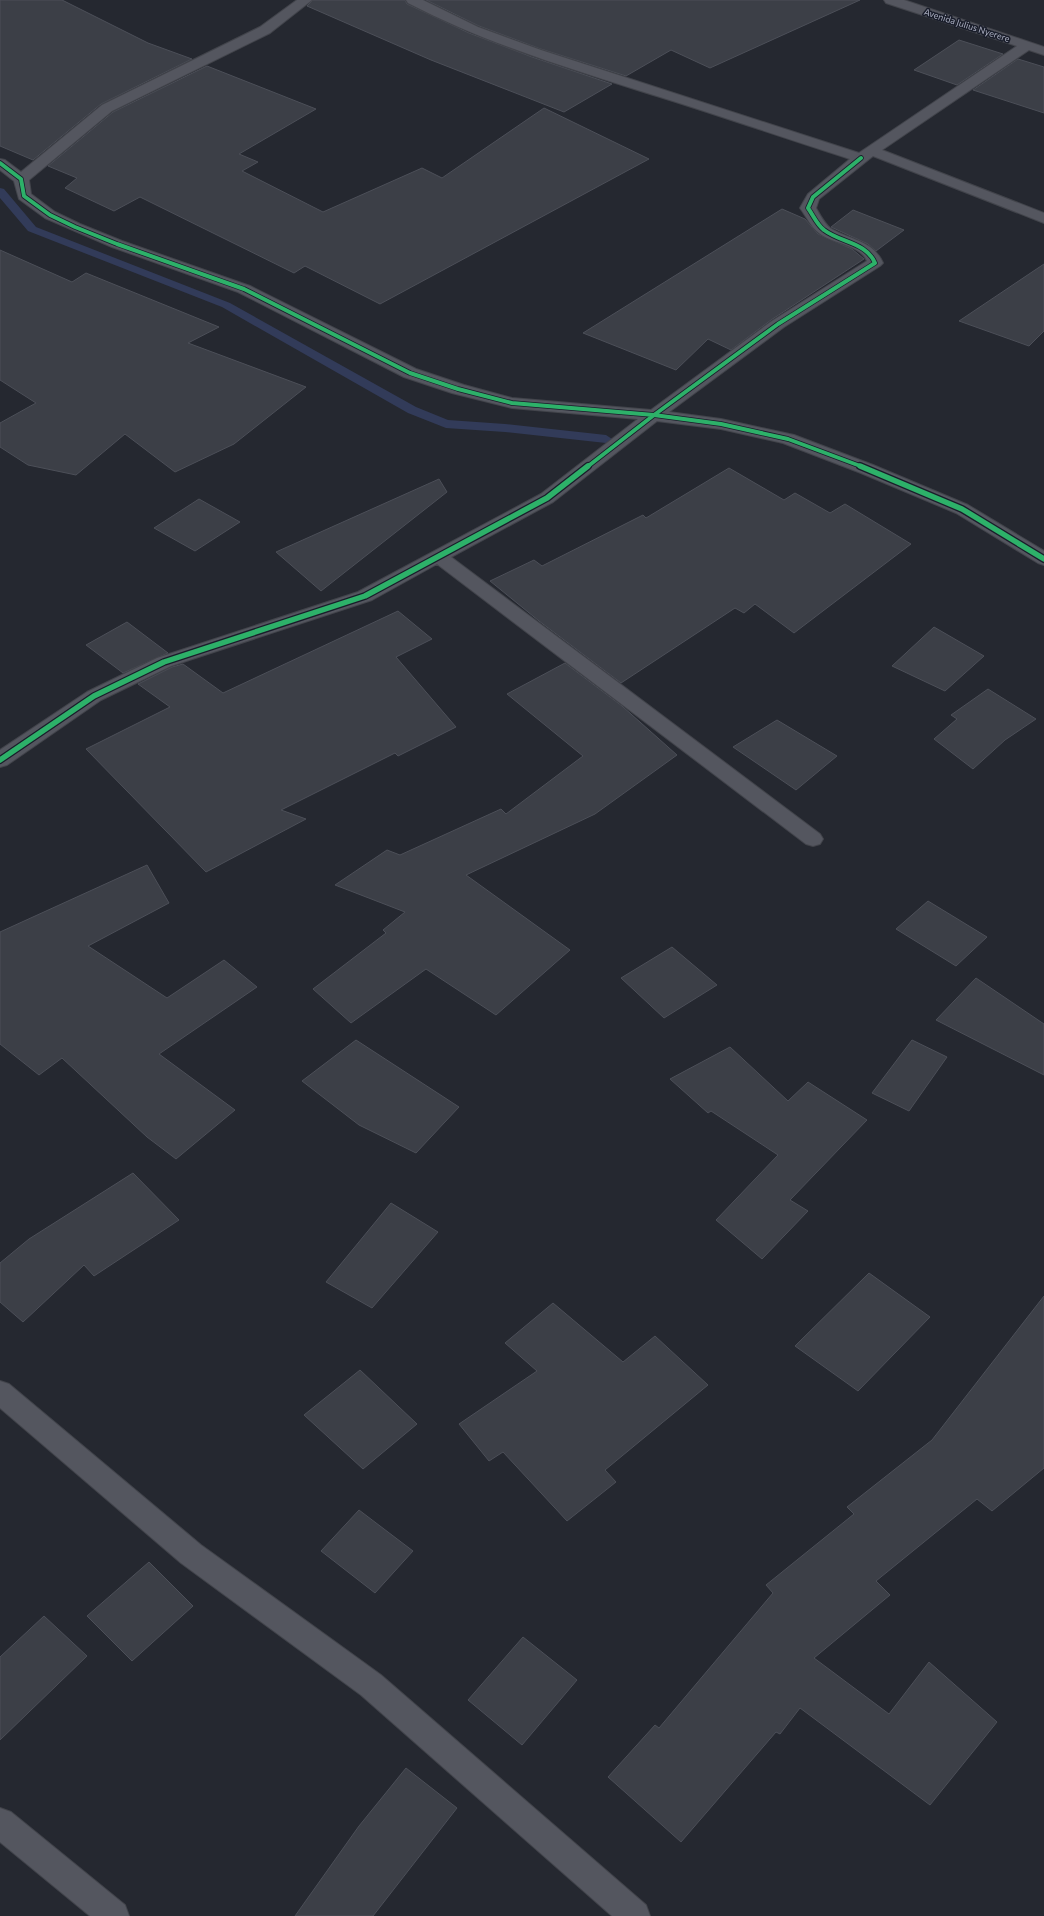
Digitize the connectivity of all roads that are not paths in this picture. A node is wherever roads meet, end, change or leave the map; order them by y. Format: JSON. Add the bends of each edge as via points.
{"nodes":[{"id":1,"x":305,"y":0,"type":"edge"},
{"id":2,"x":413,"y":0,"type":"edge"},
{"id":3,"x":891,"y":0,"type":"edge"},
{"id":4,"x":1028,"y":45,"type":"junction"},
{"id":5,"x":1044,"y":51,"type":"edge"},
{"id":6,"x":866,"y":155,"type":"junction"},
{"id":7,"x":0,"y":162,"type":"edge"},
{"id":8,"x":21,"y":179,"type":"junction"},
{"id":9,"x":1044,"y":218,"type":"edge"},
{"id":10,"x":654,"y":414,"type":"junction"},
{"id":11,"x":438,"y":556,"type":"junction"},
{"id":12,"x":1044,"y":559,"type":"edge"},
{"id":13,"x":0,"y":760,"type":"edge"},
{"id":14,"x":813,"y":839,"type":"dead end"},
{"id":15,"x":0,"y":1392,"type":"edge"},
{"id":16,"x":0,"y":1823,"type":"edge"},
{"id":17,"x":114,"y":1916,"type":"edge"},
{"id":18,"x":635,"y":1916,"type":"edge"}],
"edges":[{"from":1,"to":8,"type":"street","via":[[265,30],[107,108]]},
{"from":2,"to":6,"type":"street","via":[[498,40],[572,66]]},
{"from":3,"to":4,"type":"street","name":"Avenida Julius Nyerere"},
{"from":4,"to":5,"type":"street","name":"Avenida Julius Nyerere"},
{"from":4,"to":6,"type":"street"},
{"from":6,"to":9,"type":"street"},
{"from":6,"to":10,"type":"street","via":[[813,197],[808,208],[823,230],[867,251],[874,257],[875,263],[778,324]]},
{"from":7,"to":8,"type":"street"},
{"from":8,"to":10,"type":"street","via":[[24,196],[50,215],[117,244],[244,289],[410,373],[512,403]]},
{"from":10,"to":11,"type":"street","via":[[547,498]]},
{"from":10,"to":12,"type":"street","via":[[721,424],[810,447],[962,509]]},
{"from":11,"to":13,"type":"street","via":[[365,596],[164,662],[94,696]]},
{"from":11,"to":14,"type":"street"},
{"from":15,"to":18,"type":"street","via":[[191,1554],[371,1685]]},
{"from":16,"to":17,"type":"street"}]}
